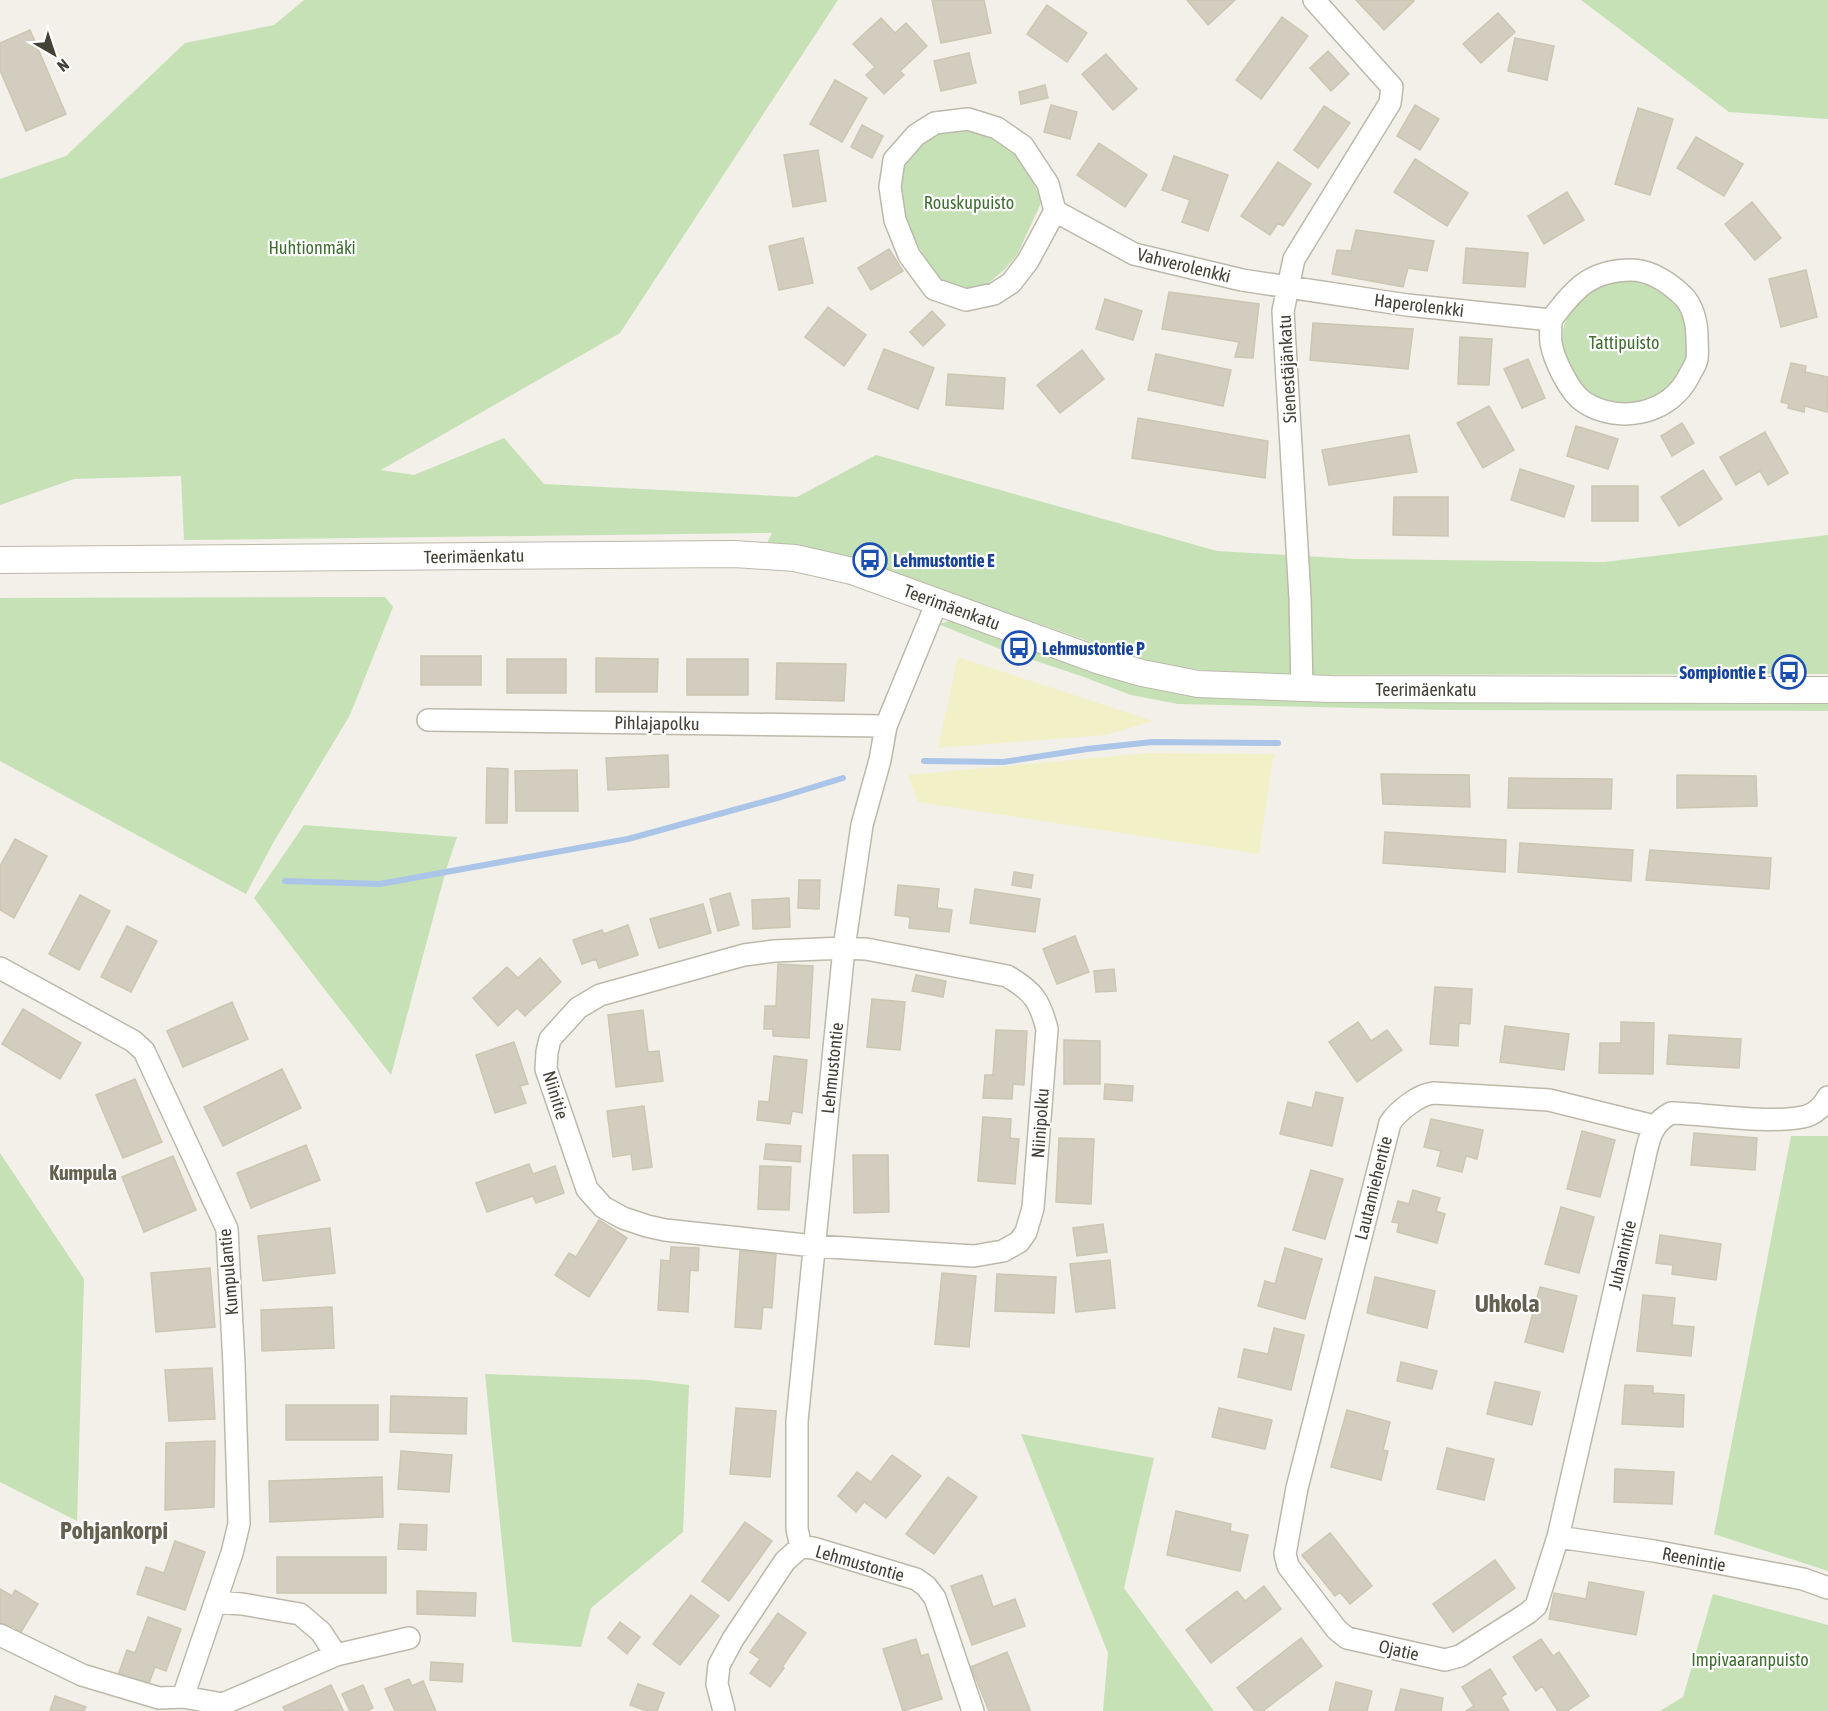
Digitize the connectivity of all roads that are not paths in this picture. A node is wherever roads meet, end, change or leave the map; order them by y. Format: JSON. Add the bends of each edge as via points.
{"nodes":[{"id":1,"x":1314,"y":0,"type":"edge"},
{"id":2,"x":1055,"y":211,"type":"junction"},
{"id":3,"x":1287,"y":286,"type":"junction"},
{"id":4,"x":1551,"y":320,"type":"junction"},
{"id":5,"x":0,"y":560,"type":"edge"},
{"id":6,"x":937,"y":602,"type":"junction"},
{"id":7,"x":1302,"y":687,"type":"junction"},
{"id":8,"x":1828,"y":690,"type":"edge"},
{"id":9,"x":428,"y":720,"type":"dead end"},
{"id":10,"x":886,"y":726,"type":"junction"},
{"id":11,"x":844,"y":948,"type":"junction"},
{"id":12,"x":0,"y":968,"type":"edge"},
{"id":13,"x":1828,"y":1097,"type":"edge"},
{"id":14,"x":1654,"y":1126,"type":"junction"},
{"id":15,"x":814,"y":1246,"type":"junction"},
{"id":16,"x":1297,"y":1488,"type":"joint"},
{"id":17,"x":1558,"y":1538,"type":"junction"},
{"id":18,"x":801,"y":1546,"type":"junction"},
{"id":19,"x":1828,"y":1588,"type":"edge"},
{"id":20,"x":216,"y":1602,"type":"junction"},
{"id":21,"x":0,"y":1635,"type":"edge"},
{"id":22,"x":409,"y":1638,"type":"dead end"},
{"id":23,"x":336,"y":1655,"type":"junction"},
{"id":24,"x":183,"y":1697,"type":"junction"},
{"id":25,"x":724,"y":1711,"type":"edge"},
{"id":26,"x":974,"y":1711,"type":"edge"}],
"edges":[{"from":1,"to":3,"type":"street","name":"Sienestäjänkatu","via":[[1392,87],[1390,103],[1294,259]]},
{"from":2,"to":2,"type":"street","via":[[1048,184],[1023,146],[996,128],[968,119],[935,123],[916,135],[894,160],[890,187],[895,220],[909,255],[934,288],[966,300],[994,294],[1011,282],[1028,261]]},
{"from":2,"to":3,"type":"street","name":"Vahverolenkki","via":[[1134,254],[1242,280]]},
{"from":3,"to":4,"type":"street","name":"Haperolenkki","via":[[1407,305]]},
{"from":3,"to":7,"type":"street","name":"Sienestäjänkatu","via":[[1283,311]]},
{"from":4,"to":4,"type":"street","via":[[1570,294],[1588,280],[1615,270],[1640,270],[1667,282],[1688,301],[1697,327],[1697,360],[1671,400],[1649,411],[1626,415],[1601,410],[1582,401],[1568,385],[1551,344]]},
{"from":5,"to":6,"type":"street","name":"Teerimäenkatu","via":[[734,554],[795,558],[841,569]]},
{"from":6,"to":7,"type":"street","name":"Teerimäenkatu","via":[[1142,673],[1198,684]]},
{"from":6,"to":10,"type":"street","name":"Lehmustontie"},
{"from":7,"to":8,"type":"street","name":"Teerimäenkatu"},
{"from":9,"to":10,"type":"street","name":"Pihlajapolku"},
{"from":10,"to":11,"type":"street","name":"Lehmustontie","via":[[862,825]]},
{"from":11,"to":15,"type":"street","name":"Lehmustontie"},
{"from":11,"to":15,"type":"street","name":"Niinipolku","via":[[1007,976],[1035,997],[1047,1029],[1034,1208],[1019,1242],[1003,1251],[974,1256]]},
{"from":11,"to":15,"type":"street","name":"Niinitie","via":[[744,955],[600,995],[578,1008],[562,1024],[550,1039],[547,1052],[550,1085],[587,1189],[603,1207],[623,1218],[665,1230]]},
{"from":12,"to":20,"type":"street","name":"Kumpulantie","via":[[133,1041],[144,1051],[227,1229],[239,1514],[232,1553]]},
{"from":13,"to":14,"type":"street","via":[[1805,1117],[1671,1113]]},
{"from":14,"to":16,"type":"street","name":"Lautamiehentie","via":[[1549,1100],[1434,1093],[1426,1093],[1395,1115]]},
{"from":14,"to":17,"type":"street","name":"Juhanintie"},
{"from":15,"to":18,"type":"street","name":"Lehmustontie","via":[[797,1421],[797,1530]]},
{"from":16,"to":17,"type":"street","name":"Ojatie","via":[[1285,1554],[1288,1566],[1337,1630],[1347,1638],[1445,1660],[1460,1656],[1536,1606]]},
{"from":17,"to":19,"type":"street","name":"Reenintie","via":[[1654,1551],[1803,1579]]},
{"from":18,"to":25,"type":"street","name":"Lehmustontie","via":[[784,1561],[719,1665],[717,1684]]},
{"from":18,"to":26,"type":"street","name":"Lehmustontie","via":[[916,1579],[926,1586],[935,1598]]},
{"from":20,"to":23,"type":"street","via":[[300,1614],[321,1632]]},
{"from":20,"to":24,"type":"street","name":"Kumpulantie"},
{"from":21,"to":24,"type":"street","via":[[82,1675],[159,1698]]},
{"from":22,"to":23,"type":"street"},
{"from":23,"to":24,"type":"street","via":[[223,1704]]}]}
